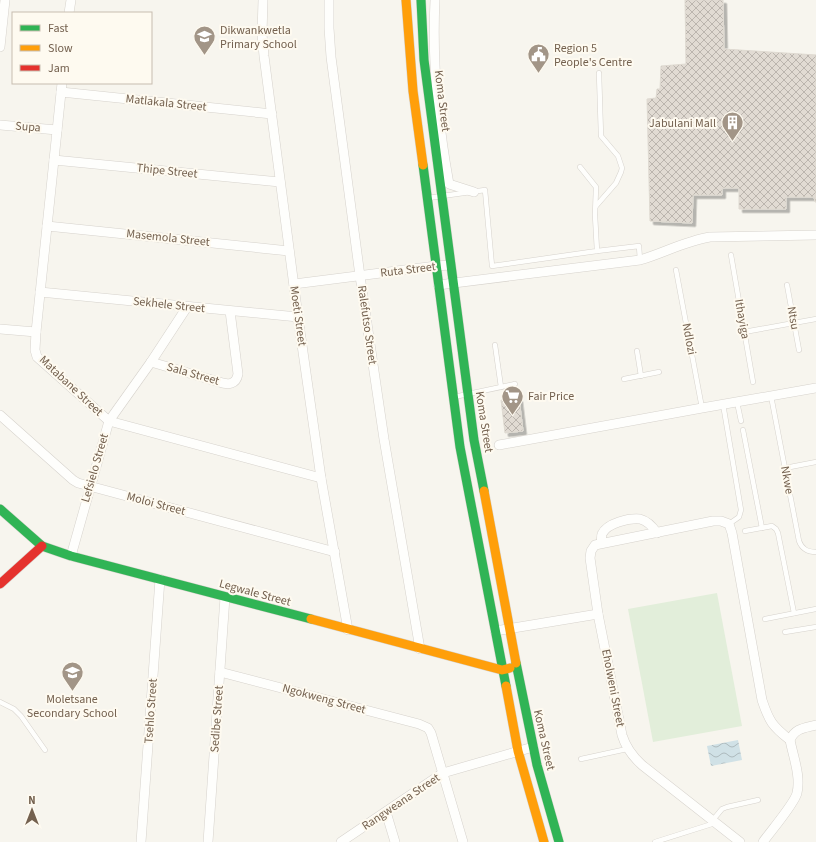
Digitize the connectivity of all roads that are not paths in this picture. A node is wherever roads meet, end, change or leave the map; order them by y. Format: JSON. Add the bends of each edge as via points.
{"nodes":[{"id":1,"x":5,"y":0,"type":"edge"},
{"id":2,"x":70,"y":0,"type":"edge"},
{"id":3,"x":263,"y":0,"type":"edge"},
{"id":4,"x":329,"y":0,"type":"edge"},
{"id":5,"x":406,"y":0,"type":"edge"},
{"id":6,"x":421,"y":0,"type":"edge"},
{"id":7,"x":435,"y":0,"type":"edge"},
{"id":8,"x":69,"y":12,"type":"edge"},
{"id":9,"x":0,"y":47,"type":"edge"},
{"id":10,"x":599,"y":73,"type":"dead end"},
{"id":11,"x":61,"y":87,"type":"edge"},
{"id":12,"x":272,"y":114,"type":"junction"},
{"id":13,"x":0,"y":125,"type":"edge"},
{"id":14,"x":57,"y":130,"type":"junction"},
{"id":15,"x":54,"y":160,"type":"junction"},
{"id":16,"x":580,"y":167,"type":"dead end"},
{"id":17,"x":280,"y":182,"type":"junction"},
{"id":18,"x":474,"y":192,"type":"junction"},
{"id":19,"x":441,"y":196,"type":"junction"},
{"id":20,"x":427,"y":198,"type":"junction"},
{"id":21,"x":596,"y":206,"type":"junction"},
{"id":22,"x":47,"y":226,"type":"junction"},
{"id":23,"x":816,"y":235,"type":"edge"},
{"id":24,"x":289,"y":251,"type":"junction"},
{"id":25,"x":597,"y":251,"type":"junction"},
{"id":26,"x":731,"y":255,"type":"dead end"},
{"id":27,"x":640,"y":260,"type":"junction"},
{"id":28,"x":450,"y":265,"type":"junction"},
{"id":29,"x":436,"y":266,"type":"junction"},
{"id":30,"x":676,"y":270,"type":"dead end"},
{"id":31,"x":360,"y":276,"type":"junction"},
{"id":32,"x":294,"y":284,"type":"junction"},
{"id":33,"x":452,"y":284,"type":"junction"},
{"id":34,"x":438,"y":285,"type":"junction"},
{"id":35,"x":787,"y":285,"type":"dead end"},
{"id":36,"x":40,"y":292,"type":"junction"},
{"id":37,"x":188,"y":307,"type":"junction"},
{"id":38,"x":230,"y":311,"type":"junction"},
{"id":39,"x":298,"y":317,"type":"junction"},
{"id":40,"x":816,"y":319,"type":"edge"},
{"id":41,"x":794,"y":323,"type":"junction"},
{"id":42,"x":0,"y":329,"type":"edge"},
{"id":43,"x":36,"y":332,"type":"junction"},
{"id":44,"x":744,"y":332,"type":"junction"},
{"id":45,"x":495,"y":345,"type":"dead end"},
{"id":46,"x":799,"y":350,"type":"dead end"},
{"id":47,"x":637,"y":351,"type":"dead end"},
{"id":48,"x":151,"y":362,"type":"junction"},
{"id":49,"x":659,"y":372,"type":"dead end"},
{"id":50,"x":641,"y":376,"type":"junction"},
{"id":51,"x":624,"y":379,"type":"dead end"},
{"id":52,"x":753,"y":382,"type":"dead end"},
{"id":53,"x":515,"y":384,"type":"dead end"},
{"id":54,"x":501,"y":387,"type":"junction"},
{"id":55,"x":816,"y":388,"type":"edge"},
{"id":56,"x":467,"y":394,"type":"junction"},
{"id":57,"x":771,"y":396,"type":"junction"},
{"id":58,"x":453,"y":397,"type":"junction"},
{"id":59,"x":737,"y":402,"type":"junction"},
{"id":60,"x":723,"y":404,"type":"junction"},
{"id":61,"x":702,"y":408,"type":"junction"},
{"id":62,"x":0,"y":416,"type":"edge"},
{"id":63,"x":109,"y":421,"type":"junction"},
{"id":64,"x":741,"y":421,"type":"dead end"},
{"id":65,"x":743,"y":430,"type":"dead end"},
{"id":66,"x":499,"y":445,"type":"dead end"},
{"id":67,"x":816,"y":462,"type":"edge"},
{"id":68,"x":785,"y":468,"type":"junction"},
{"id":69,"x":321,"y":478,"type":"junction"},
{"id":70,"x":90,"y":486,"type":"junction"},
{"id":71,"x":0,"y":509,"type":"edge"},
{"id":72,"x":729,"y":524,"type":"junction"},
{"id":73,"x":762,"y":528,"type":"junction"},
{"id":74,"x":745,"y":531,"type":"dead end"},
{"id":75,"x":657,"y":533,"type":"junction"},
{"id":76,"x":601,"y":543,"type":"junction"},
{"id":77,"x":42,"y":546,"type":"junction"},
{"id":78,"x":335,"y":552,"type":"junction"},
{"id":79,"x":816,"y":552,"type":"edge"},
{"id":80,"x":70,"y":556,"type":"junction"},
{"id":81,"x":160,"y":579,"type":"junction"},
{"id":82,"x":0,"y":584,"type":"edge"},
{"id":83,"x":225,"y":597,"type":"junction"},
{"id":84,"x":816,"y":609,"type":"edge"},
{"id":85,"x":794,"y":613,"type":"junction"},
{"id":86,"x":598,"y":614,"type":"junction"},
{"id":87,"x":765,"y":619,"type":"dead end"},
{"id":88,"x":816,"y":627,"type":"edge"},
{"id":89,"x":509,"y":629,"type":"junction"},
{"id":90,"x":348,"y":630,"type":"junction"},
{"id":91,"x":495,"y":631,"type":"junction"},
{"id":92,"x":785,"y":632,"type":"dead end"},
{"id":93,"x":420,"y":649,"type":"junction"},
{"id":94,"x":517,"y":667,"type":"junction"},
{"id":95,"x":502,"y":670,"type":"junction"},
{"id":96,"x":220,"y":672,"type":"junction"},
{"id":97,"x":0,"y":702,"type":"edge"},
{"id":98,"x":816,"y":725,"type":"edge"},
{"id":99,"x":790,"y":740,"type":"junction"},
{"id":100,"x":533,"y":747,"type":"junction"},
{"id":101,"x":627,"y":749,"type":"junction"},
{"id":102,"x":44,"y":750,"type":"dead end"},
{"id":103,"x":518,"y":751,"type":"junction"},
{"id":104,"x":581,"y":759,"type":"dead end"},
{"id":105,"x":443,"y":773,"type":"junction"},
{"id":106,"x":758,"y":800,"type":"dead end"},
{"id":107,"x":386,"y":812,"type":"junction"},
{"id":108,"x":714,"y":822,"type":"junction"},
{"id":109,"x":768,"y":840,"type":"edge"},
{"id":110,"x":141,"y":842,"type":"edge"},
{"id":111,"x":208,"y":842,"type":"edge"},
{"id":112,"x":341,"y":842,"type":"edge"},
{"id":113,"x":395,"y":842,"type":"edge"},
{"id":114,"x":464,"y":842,"type":"edge"},
{"id":115,"x":544,"y":842,"type":"edge"},
{"id":116,"x":559,"y":842,"type":"edge"},
{"id":117,"x":655,"y":842,"type":"edge"},
{"id":118,"x":740,"y":842,"type":"edge"}],
"edges":[{"from":1,"to":9,"type":"street"},
{"from":2,"to":8,"type":"street"},
{"from":3,"to":12,"type":"street","name":"Moeti Street","via":[[263,41]]},
{"from":4,"to":31,"type":"street","name":"Ralefutso Street","via":[[332,57]]},
{"from":5,"to":20,"type":"main road","via":[[410,61]]},
{"from":6,"to":19,"type":"main road","name":"Koma Street","via":[[424,60]]},
{"from":7,"to":18,"type":"street","via":[[434,68],[449,184]]},
{"from":10,"to":21,"type":"lane","via":[[601,136],[618,156],[622,168],[616,183]]},
{"from":11,"to":12,"type":"street","name":"Matlakala Street"},
{"from":11,"to":14,"type":"street","name":"Matabane Street"},
{"from":12,"to":17,"type":"street","name":"Moeti Street"},
{"from":13,"to":14,"type":"street","name":"Supa"},
{"from":14,"to":15,"type":"street","name":"Matabane Street"},
{"from":15,"to":17,"type":"street","name":"Thipe Street"},
{"from":15,"to":22,"type":"street","name":"Matabane Street"},
{"from":16,"to":21,"type":"lane","via":[[596,187]]},
{"from":17,"to":24,"type":"street","name":"Moeti Street"},
{"from":18,"to":19,"type":"lane"},
{"from":18,"to":25,"type":"lane","via":[[485,190],[492,266]]},
{"from":19,"to":20,"type":"lane"},
{"from":19,"to":28,"type":"main road","name":"Koma Street"},
{"from":20,"to":29,"type":"main road"},
{"from":21,"to":25,"type":"lane"},
{"from":22,"to":24,"type":"street","name":"Masemola Street"},
{"from":22,"to":36,"type":"street","name":"Matabane Street"},
{"from":23,"to":27,"type":"street","via":[[710,237],[696,239]]},
{"from":24,"to":32,"type":"street","name":"Moeti Street"},
{"from":25,"to":27,"type":"lane","via":[[639,246]]},
{"from":26,"to":44,"type":"lane","name":"Ithayiga"},
{"from":27,"to":33,"type":"street"},
{"from":28,"to":29,"type":"street","name":"Ruta Street"},
{"from":28,"to":33,"type":"main road","name":"Koma Street"},
{"from":29,"to":31,"type":"street","name":"Ruta Street"},
{"from":29,"to":34,"type":"main road"},
{"from":30,"to":61,"type":"lane","name":"Ndlozi"},
{"from":31,"to":32,"type":"street","name":"Ruta Street"},
{"from":31,"to":93,"type":"street","name":"Ralefutso Street","via":[[384,439]]},
{"from":32,"to":39,"type":"street","name":"Moeti Street"},
{"from":33,"to":34,"type":"street"},
{"from":33,"to":56,"type":"main road","name":"Koma Street"},
{"from":34,"to":58,"type":"main road"},
{"from":35,"to":41,"type":"lane","name":"Ntsu"},
{"from":36,"to":37,"type":"street","name":"Sekhele Street"},
{"from":36,"to":43,"type":"street","name":"Matabane Street"},
{"from":37,"to":38,"type":"street","name":"Sekhele Street"},
{"from":37,"to":48,"type":"street","name":"Lefsielo Street"},
{"from":38,"to":39,"type":"street","name":"Sekhele Street"},
{"from":38,"to":48,"type":"street","name":"Sala Street","via":[[238,374],[237,380],[233,383],[219,382]]},
{"from":39,"to":69,"type":"street","name":"Moeti Street"},
{"from":40,"to":41,"type":"lane"},
{"from":41,"to":44,"type":"lane"},
{"from":41,"to":46,"type":"lane","name":"Ntsu"},
{"from":42,"to":43,"type":"street"},
{"from":43,"to":63,"type":"street","name":"Matabane Street","via":[[35,350],[39,359]]},
{"from":44,"to":52,"type":"lane","name":"Ithayiga"},
{"from":45,"to":54,"type":"lane"},
{"from":47,"to":50,"type":"lane"},
{"from":48,"to":63,"type":"street","name":"Lefsielo Street"},
{"from":49,"to":50,"type":"lane"},
{"from":50,"to":51,"type":"lane"},
{"from":53,"to":54,"type":"lane"},
{"from":54,"to":56,"type":"lane"},
{"from":55,"to":57,"type":"street"},
{"from":56,"to":58,"type":"lane"},
{"from":56,"to":89,"type":"main road","name":"Koma Street"},
{"from":57,"to":59,"type":"street"},
{"from":57,"to":68,"type":"lane","name":"Nkwe"},
{"from":58,"to":91,"type":"main road"},
{"from":59,"to":60,"type":"street"},
{"from":59,"to":64,"type":"lane"},
{"from":60,"to":61,"type":"street"},
{"from":60,"to":72,"type":"lane","via":[[741,510],[739,516]]},
{"from":61,"to":66,"type":"street"},
{"from":62,"to":70,"type":"street","name":"Moloi Street","via":[[73,480]]},
{"from":63,"to":69,"type":"street","name":"Matabane Street"},
{"from":63,"to":70,"type":"street","name":"Lefsielo Street"},
{"from":65,"to":73,"type":"lane"},
{"from":67,"to":68,"type":"lane"},
{"from":68,"to":79,"type":"lane","name":"Nkwe","via":[[801,547],[806,551]]},
{"from":69,"to":78,"type":"street","name":"Moeti Street"},
{"from":70,"to":78,"type":"street","name":"Moloi Street"},
{"from":70,"to":80,"type":"street","name":"Lefsielo Street"},
{"from":71,"to":77,"type":"main road","name":"Legwale Street"},
{"from":72,"to":75,"type":"street","via":[[713,521]]},
{"from":72,"to":99,"type":"street","via":[[762,700],[772,724]]},
{"from":73,"to":74,"type":"lane"},
{"from":73,"to":85,"type":"lane","via":[[772,526],[778,533]]},
{"from":75,"to":76,"type":"street"},
{"from":75,"to":76,"type":"street","via":[[652,525],[641,519],[631,519],[606,528]]},
{"from":76,"to":86,"type":"street","name":"Eholweni Street","via":[[595,545],[590,558]]},
{"from":77,"to":80,"type":"main road","name":"Legwale Street"},
{"from":77,"to":82,"type":"main road"},
{"from":78,"to":90,"type":"street","name":"Moeti Street"},
{"from":80,"to":81,"type":"main road","name":"Legwale Street"},
{"from":81,"to":83,"type":"main road","name":"Legwale Street"},
{"from":81,"to":110,"type":"street","name":"Tsehlo Street"},
{"from":83,"to":90,"type":"main road","name":"Legwale Street"},
{"from":83,"to":96,"type":"street","name":"Sedibe Street"},
{"from":84,"to":85,"type":"lane"},
{"from":85,"to":87,"type":"lane"},
{"from":86,"to":89,"type":"street"},
{"from":86,"to":101,"type":"street","name":"Eholweni Street"},
{"from":88,"to":92,"type":"lane"},
{"from":89,"to":91,"type":"street"},
{"from":89,"to":94,"type":"main road","name":"Koma Street"},
{"from":90,"to":93,"type":"main road","name":"Legwale Street"},
{"from":91,"to":95,"type":"main road"},
{"from":93,"to":95,"type":"main road","name":"Legwale Street"},
{"from":94,"to":95,"type":"main road","name":"Legwale Street"},
{"from":94,"to":100,"type":"main road","name":"Koma Street"},
{"from":95,"to":103,"type":"main road"},
{"from":96,"to":105,"type":"street","name":"Ngokweng Street","via":[[420,724],[431,733]]},
{"from":96,"to":111,"type":"street","name":"Sedibe Street"},
{"from":97,"to":102,"type":"lane","via":[[21,716]]},
{"from":98,"to":99,"type":"street","via":[[800,729]]},
{"from":99,"to":109,"type":"street","via":[[798,780],[797,792]]},
{"from":100,"to":103,"type":"street","name":"Rangweana Street"},
{"from":100,"to":116,"type":"main road","name":"Koma Street"},
{"from":101,"to":104,"type":"lane"},
{"from":101,"to":108,"type":"street","name":"Eholweni Street","via":[[642,765]]},
{"from":103,"to":105,"type":"street","name":"Rangweana Street"},
{"from":103,"to":115,"type":"main road"},
{"from":105,"to":107,"type":"street","name":"Rangweana Street"},
{"from":105,"to":114,"type":"street"},
{"from":106,"to":108,"type":"lane","via":[[722,809]]},
{"from":107,"to":112,"type":"street","name":"Rangweana Street"},
{"from":107,"to":113,"type":"street"},
{"from":108,"to":117,"type":"lane"},
{"from":108,"to":118,"type":"street","name":"Eholweni Street"}]}
